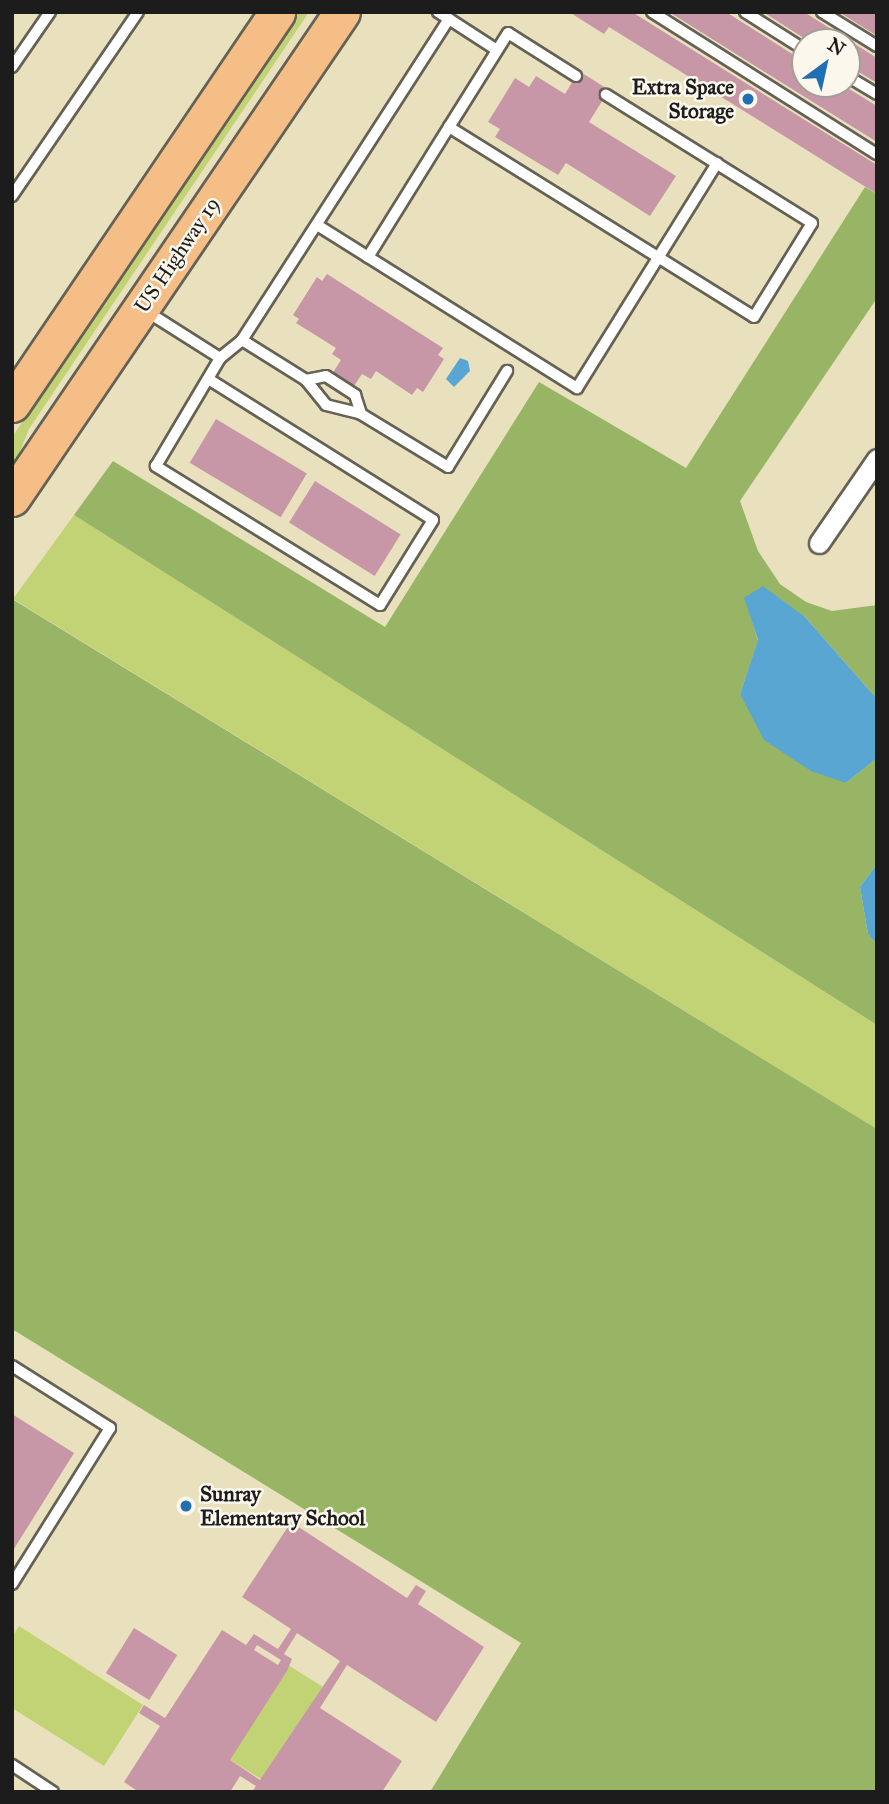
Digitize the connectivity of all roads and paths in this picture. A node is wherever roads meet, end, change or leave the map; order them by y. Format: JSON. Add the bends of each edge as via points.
{"nodes":[{"id":1,"x":50,"y":12,"type":"edge"},
{"id":2,"x":138,"y":12,"type":"edge"},
{"id":3,"x":277,"y":12,"type":"edge"},
{"id":4,"x":342,"y":12,"type":"edge"},
{"id":5,"x":438,"y":12,"type":"edge"},
{"id":6,"x":652,"y":12,"type":"edge"},
{"id":7,"x":745,"y":12,"type":"edge"},
{"id":8,"x":822,"y":12,"type":"edge"},
{"id":9,"x":449,"y":19,"type":"junction"},
{"id":10,"x":791,"y":41,"type":"edge"},
{"id":11,"x":877,"y":46,"type":"edge"},
{"id":12,"x":497,"y":50,"type":"junction"},
{"id":13,"x":12,"y":67,"type":"edge"},
{"id":14,"x":576,"y":76,"type":"dead end"},
{"id":15,"x":861,"y":84,"type":"edge"},
{"id":16,"x":877,"y":94,"type":"edge"},
{"id":17,"x":606,"y":95,"type":"dead end"},
{"id":18,"x":449,"y":127,"type":"junction"},
{"id":19,"x":877,"y":154,"type":"edge"},
{"id":20,"x":717,"y":163,"type":"junction"},
{"id":21,"x":12,"y":196,"type":"edge"},
{"id":22,"x":317,"y":225,"type":"junction"},
{"id":23,"x":368,"y":257,"type":"junction"},
{"id":24,"x":658,"y":257,"type":"junction"},
{"id":25,"x":141,"y":308,"type":"junction"},
{"id":26,"x":242,"y":340,"type":"junction"},
{"id":27,"x":220,"y":358,"type":"junction"},
{"id":28,"x":507,"y":371,"type":"dead end"},
{"id":29,"x":210,"y":380,"type":"junction"},
{"id":30,"x":306,"y":380,"type":"junction"},
{"id":31,"x":12,"y":404,"type":"edge"},
{"id":32,"x":361,"y":414,"type":"junction"},
{"id":33,"x":877,"y":458,"type":"edge"},
{"id":34,"x":12,"y":498,"type":"edge"},
{"id":35,"x":819,"y":543,"type":"dead end"},
{"id":36,"x":12,"y":1366,"type":"edge"},
{"id":37,"x":12,"y":1584,"type":"edge"},
{"id":38,"x":12,"y":1765,"type":"edge"},
{"id":39,"x":54,"y":1792,"type":"edge"}],
"edges":[{"from":1,"to":13,"type":"lane"},
{"from":2,"to":21,"type":"lane"},
{"from":3,"to":31,"type":"highway"},
{"from":4,"to":25,"type":"highway","name":"US Highway 19"},
{"from":5,"to":9,"type":"lane"},
{"from":6,"to":19,"type":"lane"},
{"from":7,"to":10,"type":"lane"},
{"from":8,"to":11,"type":"lane"},
{"from":9,"to":12,"type":"lane"},
{"from":9,"to":22,"type":"lane"},
{"from":12,"to":14,"type":"lane","via":[[508,33]]},
{"from":12,"to":18,"type":"lane"},
{"from":15,"to":16,"type":"lane"},
{"from":17,"to":20,"type":"lane"},
{"from":18,"to":23,"type":"lane"},
{"from":18,"to":24,"type":"lane"},
{"from":20,"to":24,"type":"lane"},
{"from":20,"to":24,"type":"lane","via":[[812,223],[754,317]]},
{"from":22,"to":23,"type":"lane"},
{"from":22,"to":26,"type":"lane"},
{"from":23,"to":24,"type":"lane","via":[[577,388]]},
{"from":25,"to":27,"type":"lane"},
{"from":25,"to":34,"type":"highway","name":"US Highway 19"},
{"from":26,"to":27,"type":"lane"},
{"from":26,"to":30,"type":"lane"},
{"from":27,"to":29,"type":"lane"},
{"from":28,"to":32,"type":"lane","via":[[448,467]]},
{"from":29,"to":29,"type":"lane","via":[[433,520],[380,606],[156,466]]},
{"from":30,"to":32,"type":"lane","via":[[326,405]]},
{"from":30,"to":32,"type":"lane","via":[[326,376],[355,394]]},
{"from":33,"to":35,"type":"street"},
{"from":36,"to":37,"type":"lane","via":[[110,1428]]},
{"from":38,"to":39,"type":"lane"}]}
